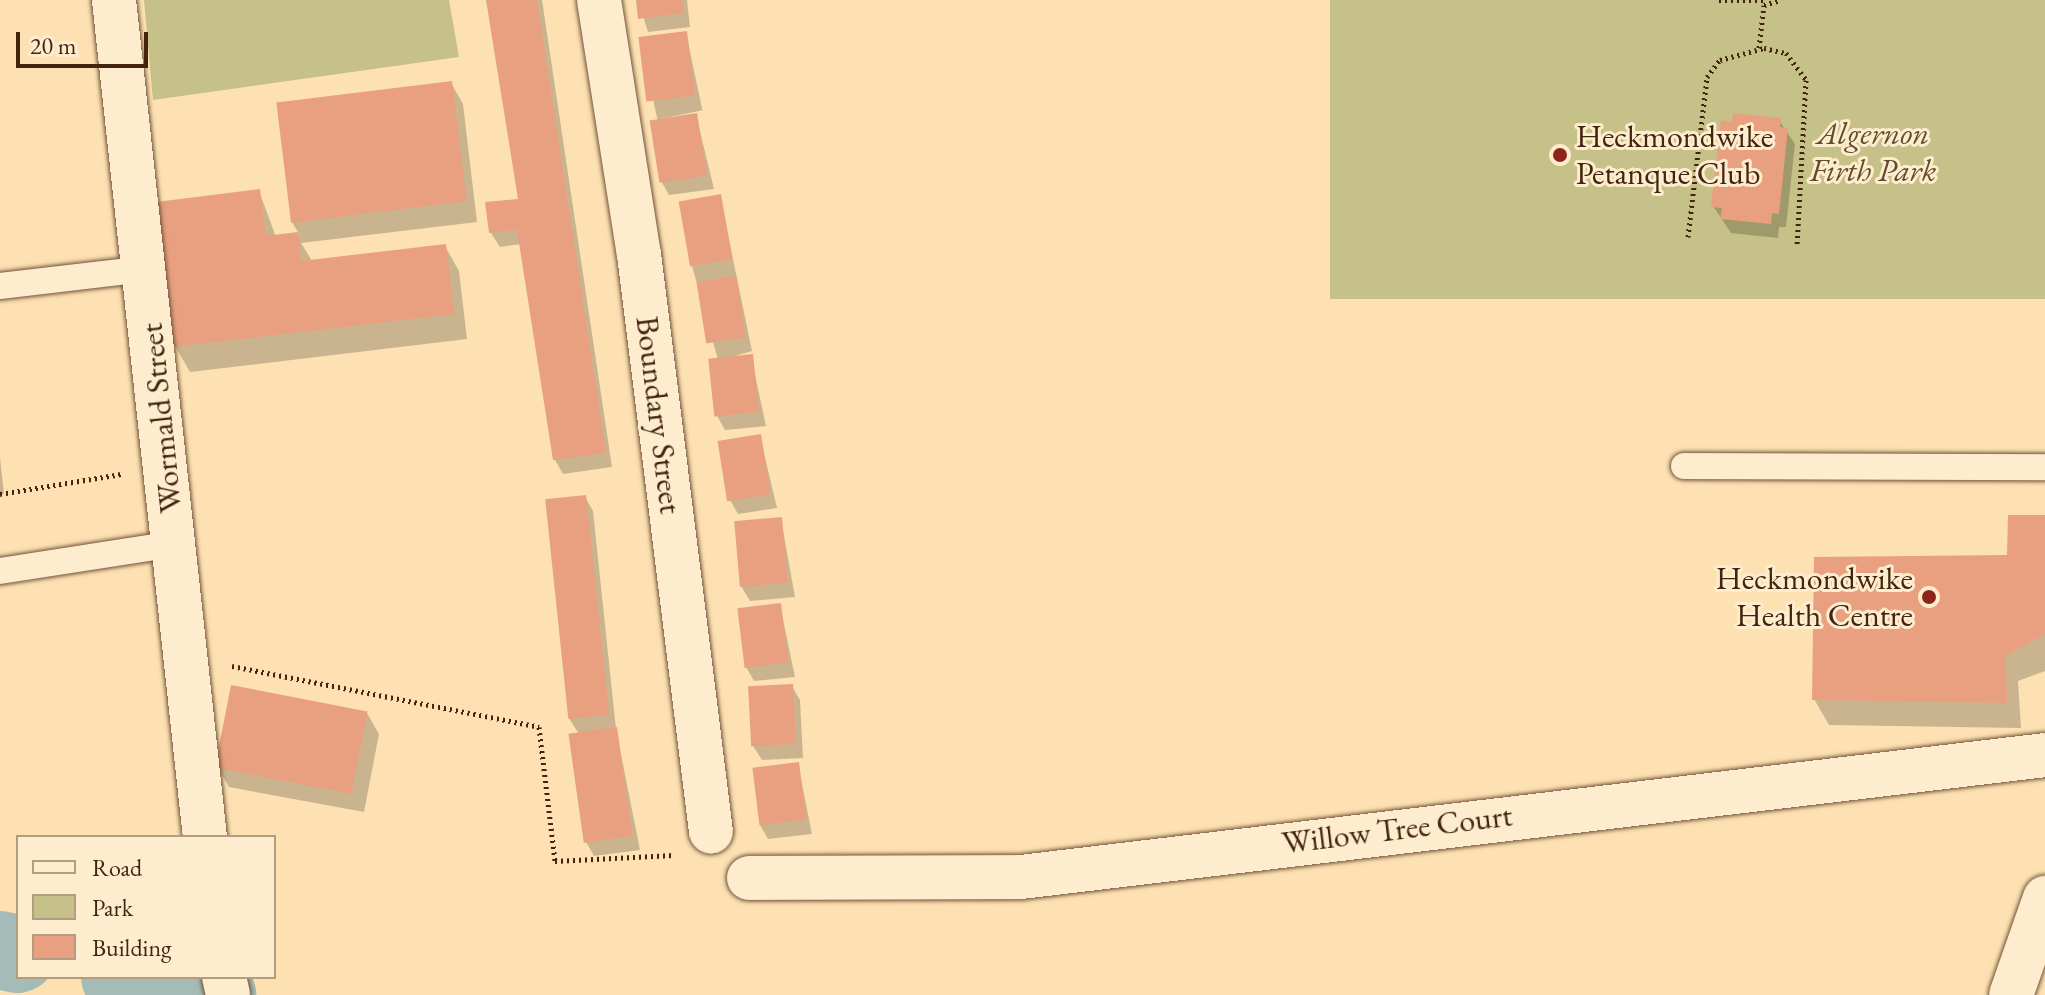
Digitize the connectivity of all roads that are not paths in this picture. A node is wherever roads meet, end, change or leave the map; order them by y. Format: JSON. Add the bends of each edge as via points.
{"nodes":[{"id":1,"x":114,"y":0,"type":"edge"},
{"id":2,"x":599,"y":0,"type":"edge"},
{"id":3,"x":144,"y":269,"type":"junction"},
{"id":4,"x":0,"y":286,"type":"edge"},
{"id":5,"x":1684,"y":466,"type":"dead end"},
{"id":6,"x":2045,"y":467,"type":"edge"},
{"id":7,"x":175,"y":544,"type":"junction"},
{"id":8,"x":0,"y":571,"type":"edge"},
{"id":9,"x":2045,"y":755,"type":"edge"},
{"id":10,"x":205,"y":835,"type":"edge"},
{"id":11,"x":702,"y":843,"type":"road end"},
{"id":12,"x":749,"y":878,"type":"dead end"},
{"id":13,"x":2045,"y":898,"type":"edge"},
{"id":14,"x":2011,"y":995,"type":"edge"}],
"edges":[{"from":1,"to":3,"type":"street","name":"Wormald Street"},
{"from":2,"to":11,"type":"street","name":"Boundary Street","via":[[639,254]]},
{"from":3,"to":4,"type":"lane"},
{"from":3,"to":7,"type":"street","name":"Wormald Street"},
{"from":5,"to":6,"type":"lane"},
{"from":7,"to":8,"type":"lane"},
{"from":7,"to":10,"type":"street","name":"Wormald Street"},
{"from":9,"to":12,"type":"street","name":"Willow Tree Court","via":[[1021,877]]},
{"from":13,"to":14,"type":"street"}]}
